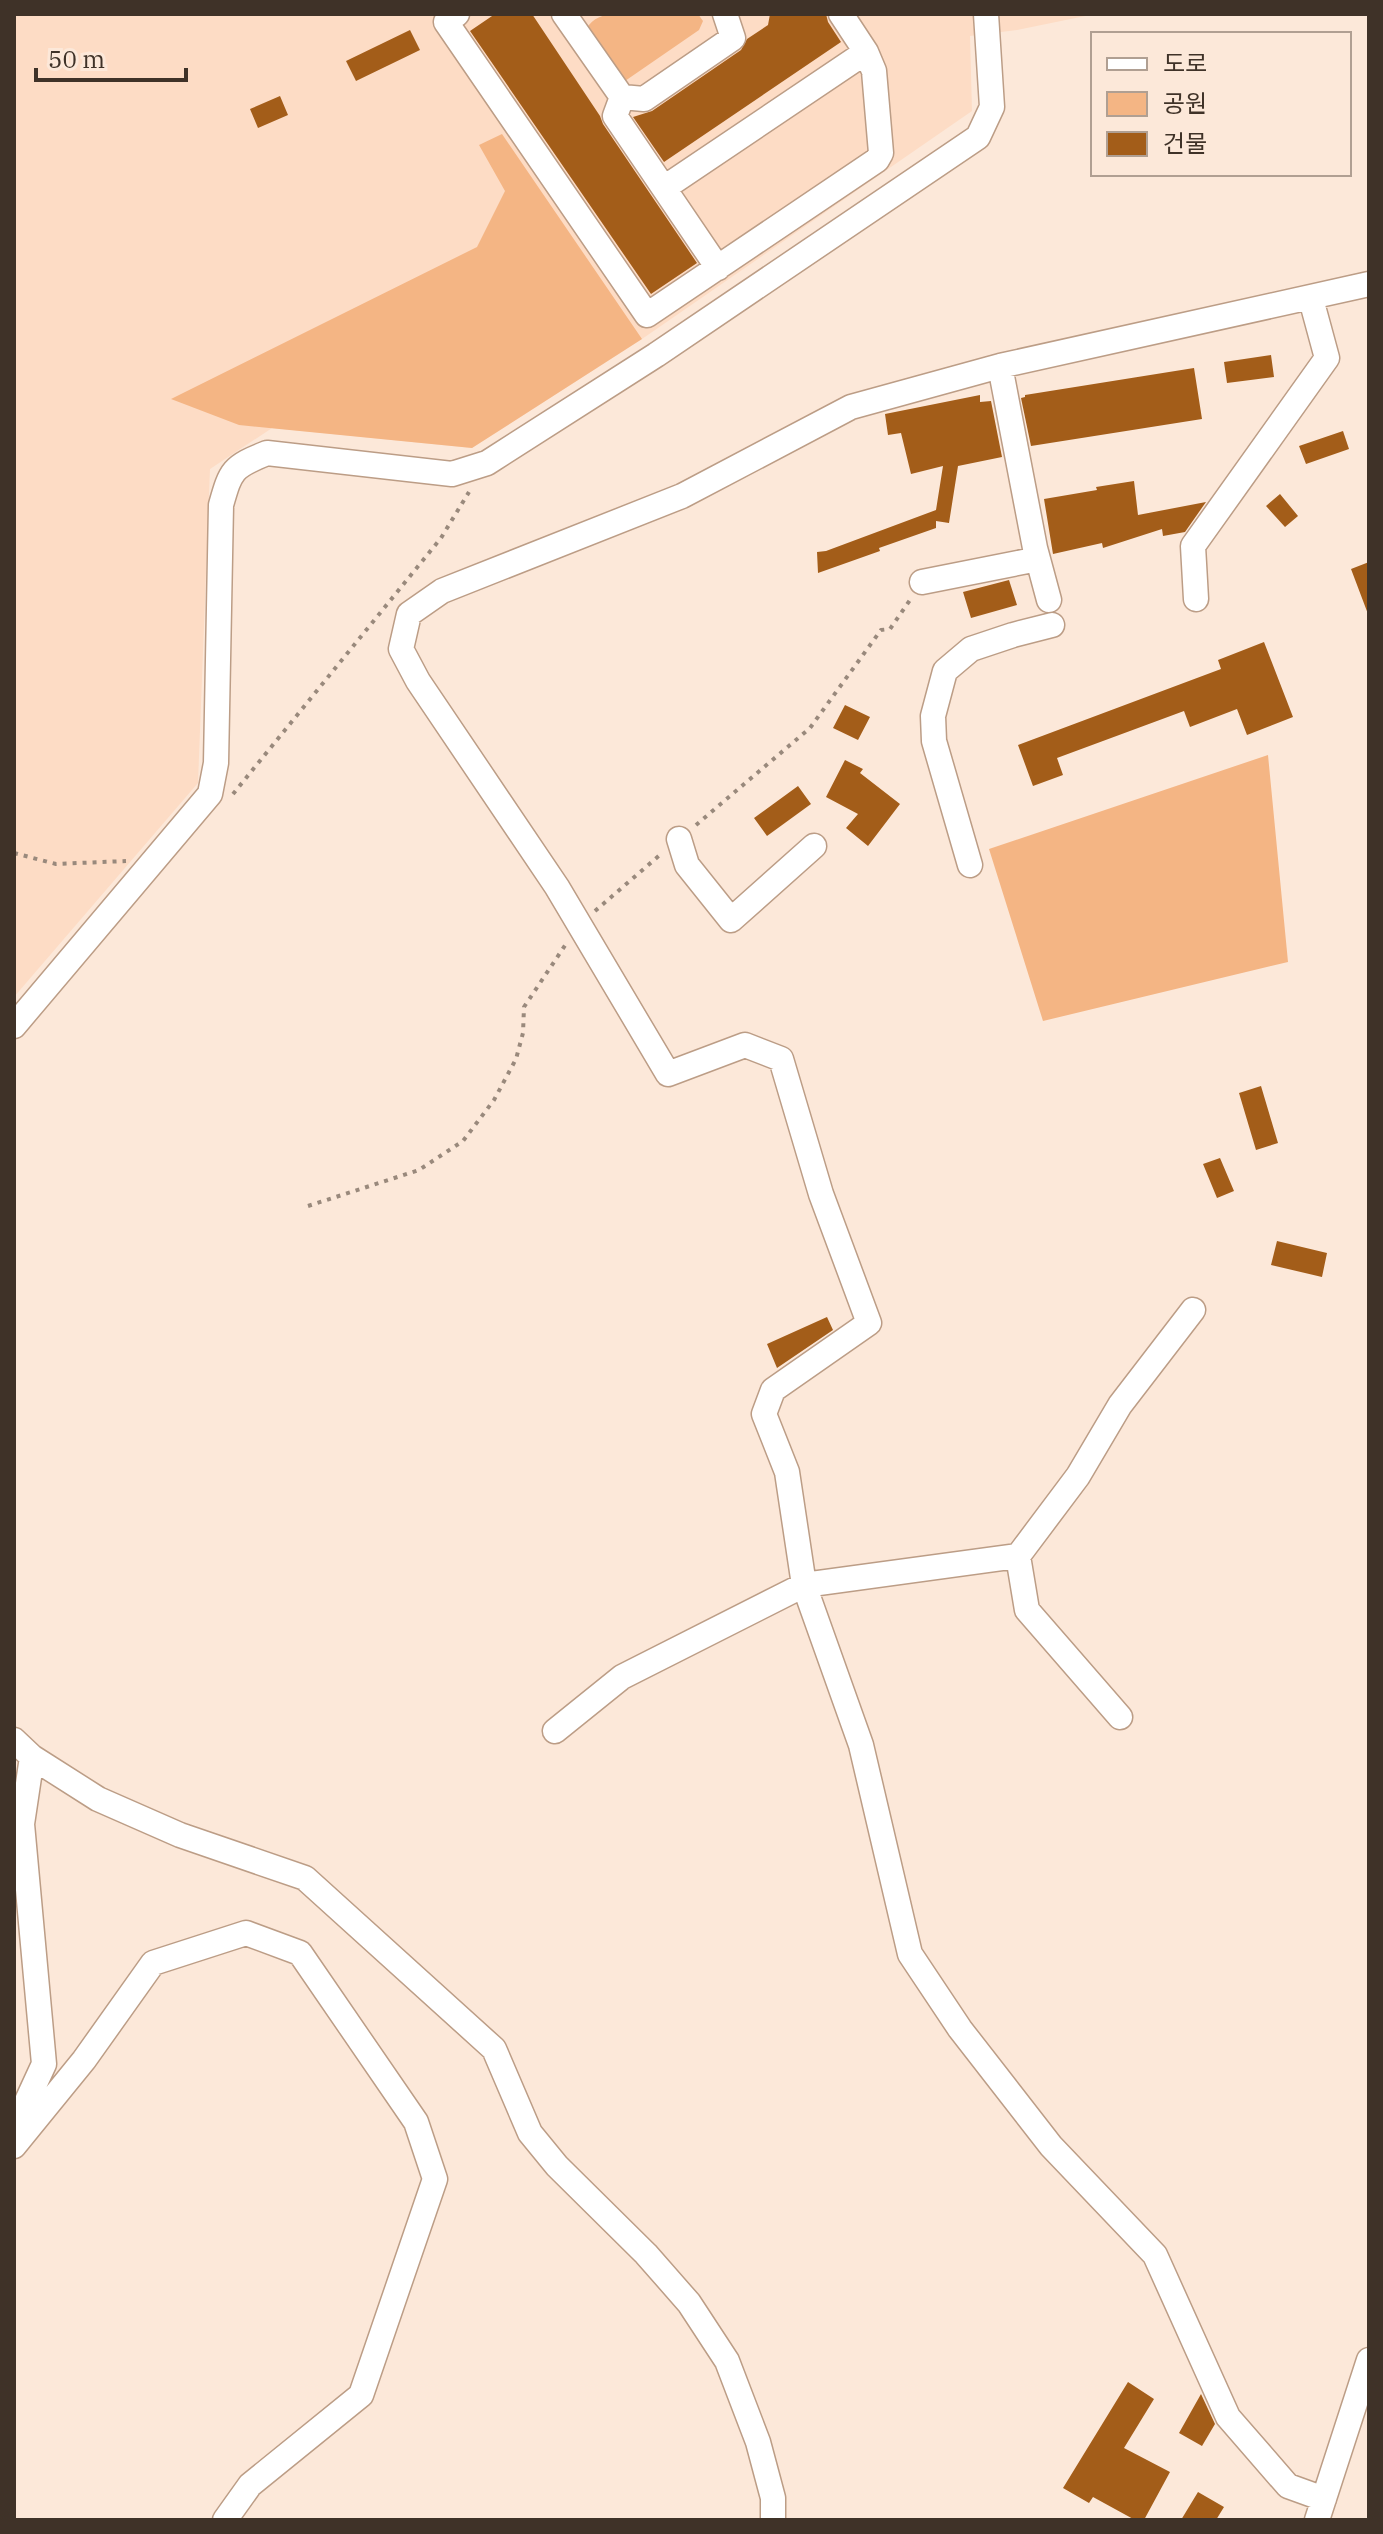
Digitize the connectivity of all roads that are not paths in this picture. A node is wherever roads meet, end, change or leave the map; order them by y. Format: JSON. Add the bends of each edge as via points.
{"nodes":[{"id":1,"x":457,"y":14,"type":"edge"},
{"id":2,"x":564,"y":14,"type":"edge"},
{"id":3,"x":725,"y":14,"type":"edge"},
{"id":4,"x":841,"y":14,"type":"edge"},
{"id":5,"x":986,"y":14,"type":"edge"},
{"id":6,"x":866,"y":52,"type":"junction"},
{"id":7,"x":622,"y":97,"type":"junction"},
{"id":8,"x":664,"y":188,"type":"junction"},
{"id":9,"x":718,"y":268,"type":"junction"},
{"id":10,"x":1369,"y":284,"type":"edge"},
{"id":11,"x":1311,"y":299,"type":"junction"},
{"id":12,"x":1000,"y":366,"type":"junction"},
{"id":13,"x":1038,"y":559,"type":"junction"},
{"id":14,"x":922,"y":582,"type":"road end"},
{"id":15,"x":1196,"y":599,"type":"dead end"},
{"id":16,"x":1049,"y":600,"type":"dead end"},
{"id":17,"x":1052,"y":625,"type":"dead end"},
{"id":18,"x":679,"y":839,"type":"road end"},
{"id":19,"x":814,"y":846,"type":"dead end"},
{"id":20,"x":970,"y":865,"type":"dead end"},
{"id":21,"x":14,"y":1026,"type":"edge"},
{"id":22,"x":1193,"y":1310,"type":"dead end"},
{"id":23,"x":1018,"y":1556,"type":"junction"},
{"id":24,"x":804,"y":1585,"type":"junction"},
{"id":25,"x":1120,"y":1717,"type":"dead end"},
{"id":26,"x":555,"y":1731,"type":"dead end"},
{"id":27,"x":14,"y":1740,"type":"edge"},
{"id":28,"x":32,"y":1757,"type":"junction"},
{"id":29,"x":14,"y":2129,"type":"edge"},
{"id":30,"x":14,"y":2146,"type":"edge"},
{"id":31,"x":1369,"y":2360,"type":"edge"},
{"id":32,"x":1320,"y":2510,"type":"edge"},
{"id":33,"x":225,"y":2520,"type":"edge"},
{"id":34,"x":773,"y":2520,"type":"edge"}],
"edges":[{"from":1,"to":9,"type":"street","via":[[446,22],[647,315]]},
{"from":2,"to":7,"type":"street"},
{"from":3,"to":7,"type":"street","via":[[733,38],[644,99]]},
{"from":4,"to":6,"type":"street"},
{"from":5,"to":21,"type":"street","via":[[992,107],[978,137],[487,463],[452,474],[267,453],[229,475],[221,505],[216,763],[210,794]]},
{"from":6,"to":8,"type":"street"},
{"from":6,"to":9,"type":"street","via":[[874,71],[881,153],[877,160]]},
{"from":7,"to":8,"type":"street","via":[[615,116]]},
{"from":8,"to":9,"type":"street"},
{"from":10,"to":11,"type":"street"},
{"from":11,"to":12,"type":"street"},
{"from":11,"to":15,"type":"street","via":[[1327,358],[1193,546]]},
{"from":12,"to":13,"type":"street"},
{"from":12,"to":24,"type":"street","via":[[851,407],[682,496],[442,591],[409,614],[401,649],[548,874],[668,1074],[745,1045],[781,1059],[821,1194],[869,1323],[773,1390],[764,1414],[787,1472]]},
{"from":13,"to":14,"type":"street"},
{"from":13,"to":16,"type":"street"},
{"from":17,"to":20,"type":"street","via":[[971,649],[945,671],[933,716],[934,741]]},
{"from":18,"to":19,"type":"street","via":[[687,865],[731,920]]},
{"from":22,"to":23,"type":"street","via":[[1120,1405],[1078,1476]]},
{"from":23,"to":24,"type":"street"},
{"from":23,"to":25,"type":"street","via":[[1027,1610]]},
{"from":24,"to":26,"type":"street","via":[[622,1677]]},
{"from":24,"to":32,"type":"street","via":[[861,1745],[910,1954],[960,2029],[1051,2146],[1155,2255],[1228,2417],[1288,2486]]},
{"from":27,"to":28,"type":"street"},
{"from":28,"to":29,"type":"street","via":[[22,1824],[44,2064]]},
{"from":28,"to":34,"type":"street","via":[[98,1799],[180,1835],[305,1878],[494,2049],[530,2133],[689,2303],[727,2361],[758,2442],[773,2498]]},
{"from":30,"to":33,"type":"street","via":[[153,1963],[246,1933],[300,1953],[416,2122],[435,2179],[361,2395],[250,2485]]},
{"from":31,"to":32,"type":"street"}]}
